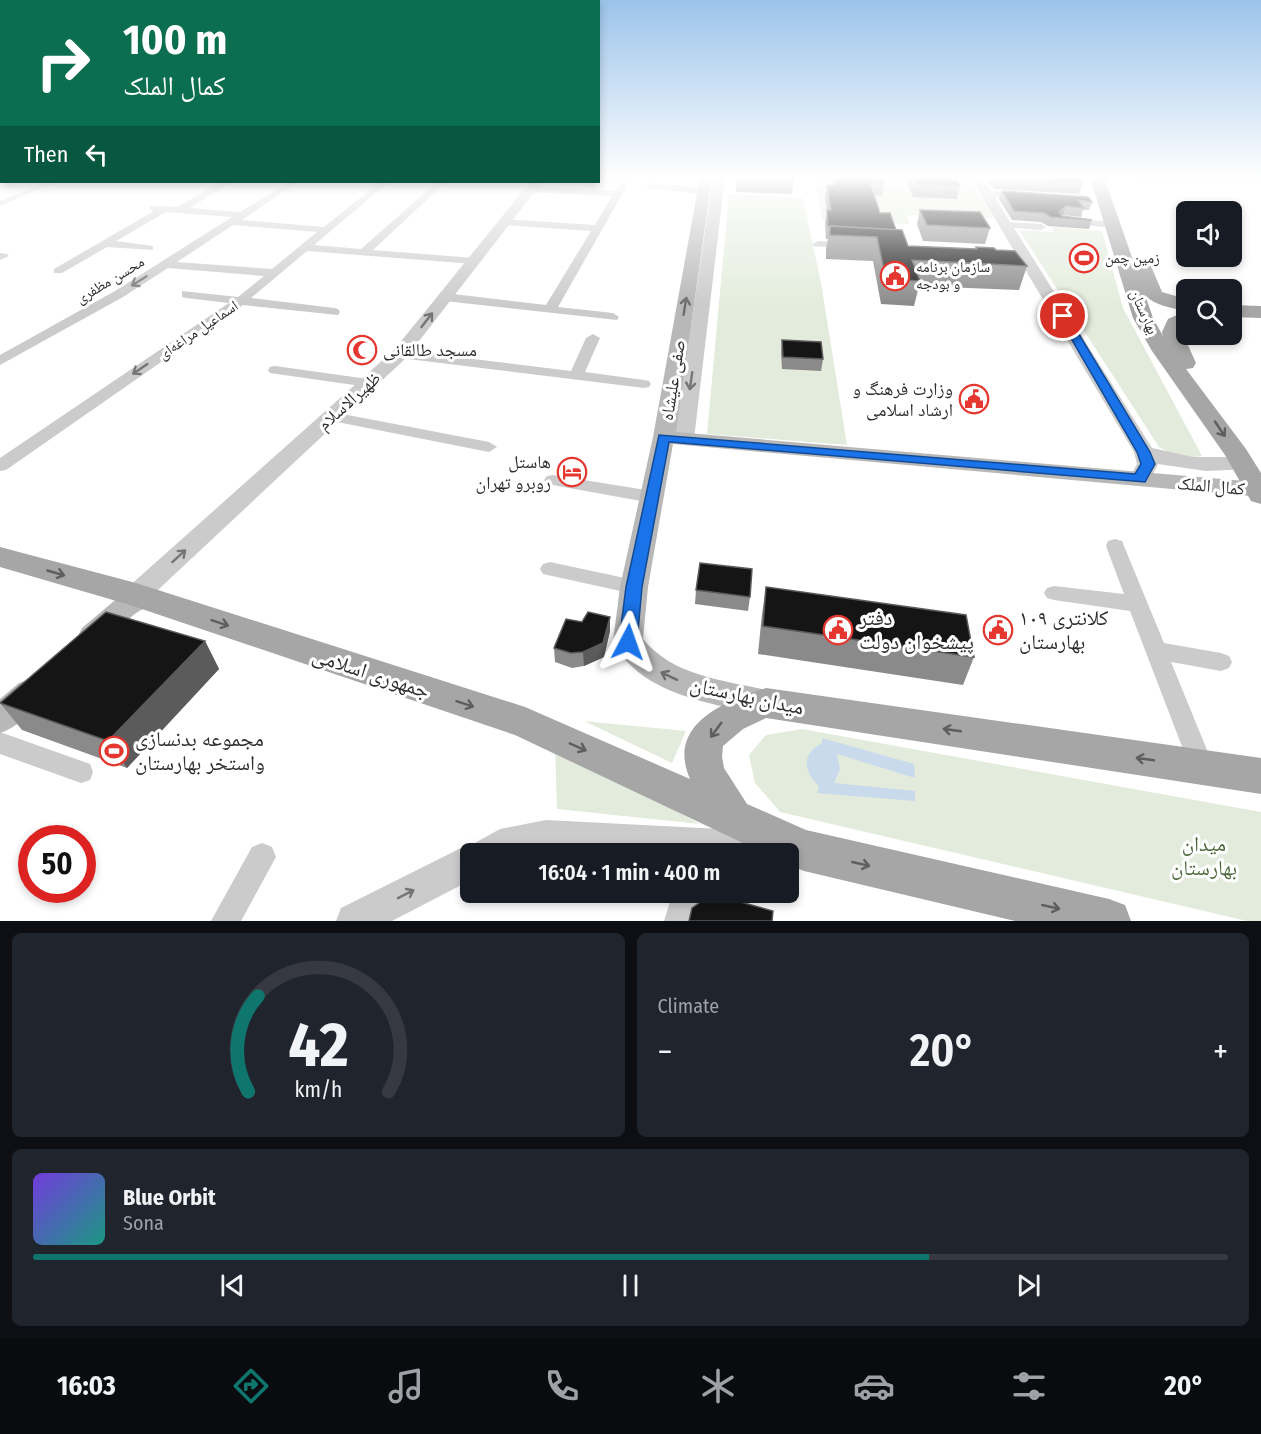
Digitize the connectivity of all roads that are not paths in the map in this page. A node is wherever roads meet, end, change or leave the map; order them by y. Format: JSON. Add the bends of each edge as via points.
{"nodes":[{"id":1,"x":144,"y":220,"type":"edge"},
{"id":2,"x":234,"y":220,"type":"edge"},
{"id":3,"x":339,"y":220,"type":"edge"},
{"id":4,"x":399,"y":220,"type":"edge"},
{"id":5,"x":603,"y":220,"type":"edge"},
{"id":6,"x":705,"y":220,"type":"edge"},
{"id":7,"x":1004,"y":220,"type":"edge"},
{"id":8,"x":1063,"y":220,"type":"edge"},
{"id":9,"x":1108,"y":220,"type":"edge"},
{"id":10,"x":1127,"y":220,"type":"edge"},
{"id":11,"x":231,"y":222,"type":"junction"},
{"id":12,"x":504,"y":222,"type":"joint"},
{"id":13,"x":1007,"y":225,"type":"junction"},
{"id":14,"x":1111,"y":225,"type":"junction"},
{"id":15,"x":1041,"y":227,"type":"dead end"},
{"id":16,"x":598,"y":228,"type":"junction"},
{"id":17,"x":327,"y":230,"type":"junction"},
{"id":18,"x":103,"y":243,"type":"junction"},
{"id":19,"x":818,"y":244,"type":"dead end"},
{"id":20,"x":864,"y":246,"type":"edge"},
{"id":21,"x":149,"y":248,"type":"dead end"},
{"id":22,"x":305,"y":248,"type":"junction"},
{"id":23,"x":363,"y":252,"type":"junction"},
{"id":24,"x":474,"y":261,"type":"junction"},
{"id":25,"x":166,"y":264,"type":"junction"},
{"id":26,"x":274,"y":273,"type":"junction"},
{"id":27,"x":73,"y":274,"type":"dead end"},
{"id":28,"x":186,"y":294,"type":"dead end"},
{"id":29,"x":445,"y":297,"type":"junction"},
{"id":30,"x":240,"y":301,"type":"junction"},
{"id":31,"x":1176,"y":302,"type":"edge"},
{"id":32,"x":550,"y":309,"type":"junction"},
{"id":33,"x":1242,"y":311,"type":"edge"},
{"id":34,"x":334,"y":312,"type":"dead end"},
{"id":35,"x":1261,"y":312,"type":"edge"},
{"id":36,"x":613,"y":317,"type":"dead end"},
{"id":37,"x":1176,"y":322,"type":"edge"},
{"id":38,"x":593,"y":338,"type":"dead end"},
{"id":39,"x":1176,"y":341,"type":"edge"},
{"id":40,"x":1177,"y":345,"type":"edge"},
{"id":41,"x":400,"y":354,"type":"junction"},
{"id":42,"x":0,"y":361,"type":"edge"},
{"id":43,"x":275,"y":370,"type":"dead end"},
{"id":44,"x":576,"y":376,"type":"junction"},
{"id":45,"x":368,"y":383,"type":"junction"},
{"id":46,"x":644,"y":384,"type":"dead end"},
{"id":47,"x":1202,"y":403,"type":"junction"},
{"id":48,"x":332,"y":417,"type":"junction"},
{"id":49,"x":674,"y":439,"type":"junction"},
{"id":50,"x":489,"y":447,"type":"dead end"},
{"id":51,"x":1144,"y":452,"type":"junction"},
{"id":52,"x":1244,"y":464,"type":"junction"},
{"id":53,"x":0,"y":466,"type":"edge"},
{"id":54,"x":1140,"y":479,"type":"junction"},
{"id":55,"x":553,"y":480,"type":"dead end"},
{"id":56,"x":1259,"y":492,"type":"edge"},
{"id":57,"x":652,"y":497,"type":"junction"},
{"id":58,"x":1115,"y":546,"type":"dead end"},
{"id":59,"x":0,"y":557,"type":"edge"},
{"id":60,"x":550,"y":569,"type":"dead end"},
{"id":61,"x":634,"y":587,"type":"junction"},
{"id":62,"x":1054,"y":592,"type":"dead end"},
{"id":63,"x":140,"y":597,"type":"junction"},
{"id":64,"x":1138,"y":604,"type":"junction"},
{"id":65,"x":1156,"y":650,"type":"junction"},
{"id":66,"x":634,"y":652,"type":"joint"},
{"id":67,"x":1221,"y":662,"type":"dead end"},
{"id":68,"x":766,"y":703,"type":"junction"},
{"id":69,"x":0,"y":725,"type":"edge"},
{"id":70,"x":1202,"y":768,"type":"junction"},
{"id":71,"x":81,"y":772,"type":"dead end"},
{"id":72,"x":1261,"y":776,"type":"edge"},
{"id":73,"x":732,"y":816,"type":"junction"},
{"id":74,"x":515,"y":843,"type":"edge"},
{"id":75,"x":634,"y":843,"type":"edge"},
{"id":76,"x":777,"y":843,"type":"edge"},
{"id":77,"x":799,"y":855,"type":"edge"},
{"id":78,"x":262,"y":857,"type":"dead end"},
{"id":79,"x":460,"y":867,"type":"edge"},
{"id":80,"x":686,"y":903,"type":"edge"},
{"id":81,"x":225,"y":921,"type":"edge"},
{"id":82,"x":354,"y":921,"type":"edge"},
{"id":83,"x":678,"y":921,"type":"edge"},
{"id":84,"x":1109,"y":921,"type":"edge"}],
"edges":[{"from":1,"to":18,"type":"street"},
{"from":2,"to":11,"type":"street","name":"محسن مظفری"},
{"from":3,"to":17,"type":"street","name":"اسماعیل مراغه‌ای"},
{"from":4,"to":23,"type":"street"},
{"from":5,"to":16,"type":"street"},
{"from":6,"to":49,"type":"main road","name":"صفی علیشاه"},
{"from":7,"to":13,"type":"street"},
{"from":8,"to":14,"type":"street"},
{"from":9,"to":14,"type":"main road","name":"بهارستان"},
{"from":10,"to":31,"type":"main road","name":"بهارستان","via":[[1151,292]]},
{"from":11,"to":17,"type":"street"},
{"from":11,"to":25,"type":"street","name":"محسن مظفری"},
{"from":12,"to":16,"type":"street"},
{"from":12,"to":24,"type":"street","name":"ظهیرالاسلام"},
{"from":13,"to":15,"type":"street"},
{"from":13,"to":51,"type":"street","via":[[1020,255]]},
{"from":14,"to":47,"type":"main road","name":"بهارستان","via":[[1143,318],[1162,351]]},
{"from":16,"to":32,"type":"street"},
{"from":17,"to":22,"type":"street","name":"اسماعیل مراغه‌ای"},
{"from":18,"to":21,"type":"street"},
{"from":18,"to":27,"type":"street","via":[[58,271]]},
{"from":19,"to":20,"type":"street"},
{"from":22,"to":23,"type":"street"},
{"from":22,"to":26,"type":"street","name":"اسماعیل مراغه‌ای"},
{"from":23,"to":24,"type":"street"},
{"from":24,"to":29,"type":"street","name":"ظهیرالاسلام"},
{"from":25,"to":26,"type":"street"},
{"from":25,"to":42,"type":"street","name":"محسن مظفری","one_way":true},
{"from":26,"to":30,"type":"street","name":"اسماعیل مراغه‌ای"},
{"from":28,"to":30,"type":"street"},
{"from":29,"to":32,"type":"street"},
{"from":41,"to":29,"type":"street","name":"ظهیرالاسلام","one_way":true},
{"from":30,"to":34,"type":"street"},
{"from":30,"to":53,"type":"street","name":"اسماعیل مراغه‌ای","one_way":true},
{"from":32,"to":36,"type":"street"},
{"from":33,"to":35,"type":"main road"},
{"from":37,"to":39,"type":"main road","name":"بهارستان","via":[[1172,332]]},
{"from":38,"to":44,"type":"street"},
{"from":40,"to":47,"type":"main road","name":"بهارستان"},
{"from":41,"to":44,"type":"street"},
{"from":41,"to":45,"type":"street","name":"ظهیرالاسلام"},
{"from":43,"to":45,"type":"street"},
{"from":44,"to":46,"type":"street"},
{"from":45,"to":48,"type":"street","name":"ظهیرالاسلام"},
{"from":47,"to":52,"type":"main road","name":"بهارستان","one_way":true},
{"from":48,"to":50,"type":"street"},
{"from":63,"to":48,"type":"street","name":"ظهیرالاسلام","one_way":true},
{"from":49,"to":54,"type":"main road","name":"کمال الملک"},
{"from":49,"to":57,"type":"main road","name":"صفی علیشاه"},
{"from":51,"to":52,"type":"street","via":[[1168,460]]},
{"from":51,"to":54,"type":"street","via":[[1148,464]]},
{"from":52,"to":56,"type":"main road","name":"بهارستان"},
{"from":54,"to":56,"type":"main road","name":"کمال الملک"},
{"from":55,"to":57,"type":"street"},
{"from":57,"to":61,"type":"main road","name":"صفی علیشاه"},
{"from":58,"to":64,"type":"street"},
{"from":59,"to":63,"type":"main road","name":"جمهوری اسلامی","one_way":true},
{"from":60,"to":61,"type":"street"},
{"from":61,"to":66,"type":"main road","name":"صفی علیشاه","via":[[628,642]]},
{"from":62,"to":64,"type":"street"},
{"from":63,"to":69,"type":"main road","via":[[121,609]]},
{"from":63,"to":73,"type":"main road","name":"جمهوری اسلامی","one_way":true,"via":[[525,723]]},
{"from":64,"to":65,"type":"street"},
{"from":65,"to":67,"type":"street"},
{"from":65,"to":70,"type":"street"},
{"from":68,"to":66,"type":"main road","name":"میدان بهارستان","one_way":true,"via":[[679,681]]},
{"from":70,"to":68,"type":"main road","name":"میدان بهارستان","one_way":true},
{"from":68,"to":73,"type":"main road","one_way":true,"via":[[720,723],[703,750],[705,770]]},
{"from":69,"to":71,"type":"street"},
{"from":70,"to":72,"type":"main road","name":"میدان بهارستان"},
{"from":73,"to":76,"type":"main road"},
{"from":74,"to":75,"type":"street","via":[[546,837]]},
{"from":77,"to":84,"type":"main road","one_way":true},
{"from":78,"to":81,"type":"street"},
{"from":82,"to":79,"type":"street","one_way":true},
{"from":80,"to":83,"type":"street","via":[[682,905]]}]}
